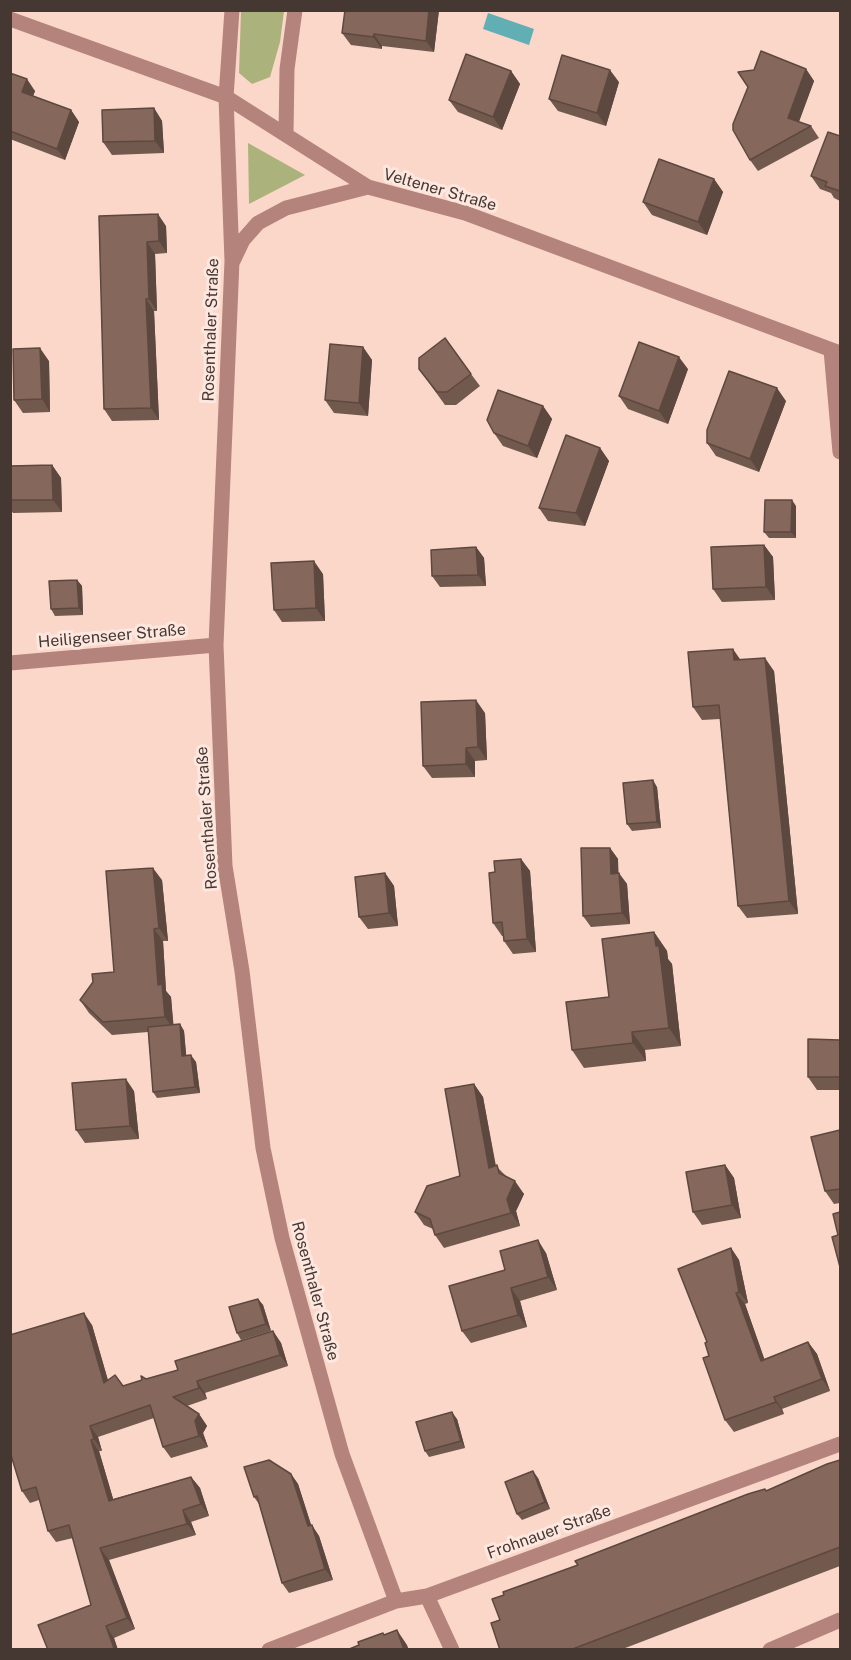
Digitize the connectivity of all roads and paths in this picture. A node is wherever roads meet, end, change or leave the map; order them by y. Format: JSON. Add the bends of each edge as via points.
{"nodes":[{"id":1,"x":232,"y":10,"type":"edge"},
{"id":2,"x":295,"y":10,"type":"edge"},
{"id":3,"x":10,"y":19,"type":"edge"},
{"id":4,"x":226,"y":97,"type":"junction"},
{"id":5,"x":286,"y":134,"type":"junction"},
{"id":6,"x":368,"y":187,"type":"junction"},
{"id":7,"x":232,"y":261,"type":"junction"},
{"id":8,"x":836,"y":352,"type":"edge"},
{"id":9,"x":840,"y":452,"type":"edge"},
{"id":10,"x":216,"y":645,"type":"junction"},
{"id":11,"x":10,"y":663,"type":"edge"},
{"id":12,"x":840,"y":1444,"type":"edge"},
{"id":13,"x":427,"y":1596,"type":"junction"},
{"id":14,"x":396,"y":1601,"type":"junction"},
{"id":15,"x":840,"y":1620,"type":"edge"},
{"id":16,"x":269,"y":1650,"type":"edge"},
{"id":17,"x":452,"y":1650,"type":"edge"},
{"id":18,"x":770,"y":1650,"type":"edge"}],
"edges":[{"from":1,"to":4,"type":"street","name":"Rosenthaler Straße"},
{"from":2,"to":5,"type":"street","via":[[287,69]]},
{"from":3,"to":4,"type":"street","name":"Veltener Straße"},
{"from":4,"to":5,"type":"street","name":"Veltener Straße"},
{"from":4,"to":7,"type":"street","name":"Rosenthaler Straße"},
{"from":5,"to":6,"type":"street","name":"Veltener Straße"},
{"from":6,"to":7,"type":"street","via":[[286,208],[258,222]]},
{"from":6,"to":8,"type":"street","name":"Veltener Straße","via":[[465,213]]},
{"from":7,"to":10,"type":"street","name":"Rosenthaler Straße"},
{"from":8,"to":9,"type":"street"},
{"from":10,"to":11,"type":"street","name":"Heiligenseer Straße"},
{"from":10,"to":14,"type":"street","name":"Rosenthaler Straße","via":[[225,866],[263,1148],[282,1238],[339,1444]]},
{"from":12,"to":13,"type":"street","name":"Frohnauer Straße"},
{"from":13,"to":14,"type":"street","name":"Frohnauer Straße"},
{"from":13,"to":17,"type":"street"},
{"from":14,"to":16,"type":"street","name":"Frohnauer Straße"},
{"from":15,"to":18,"type":"street"}]}
